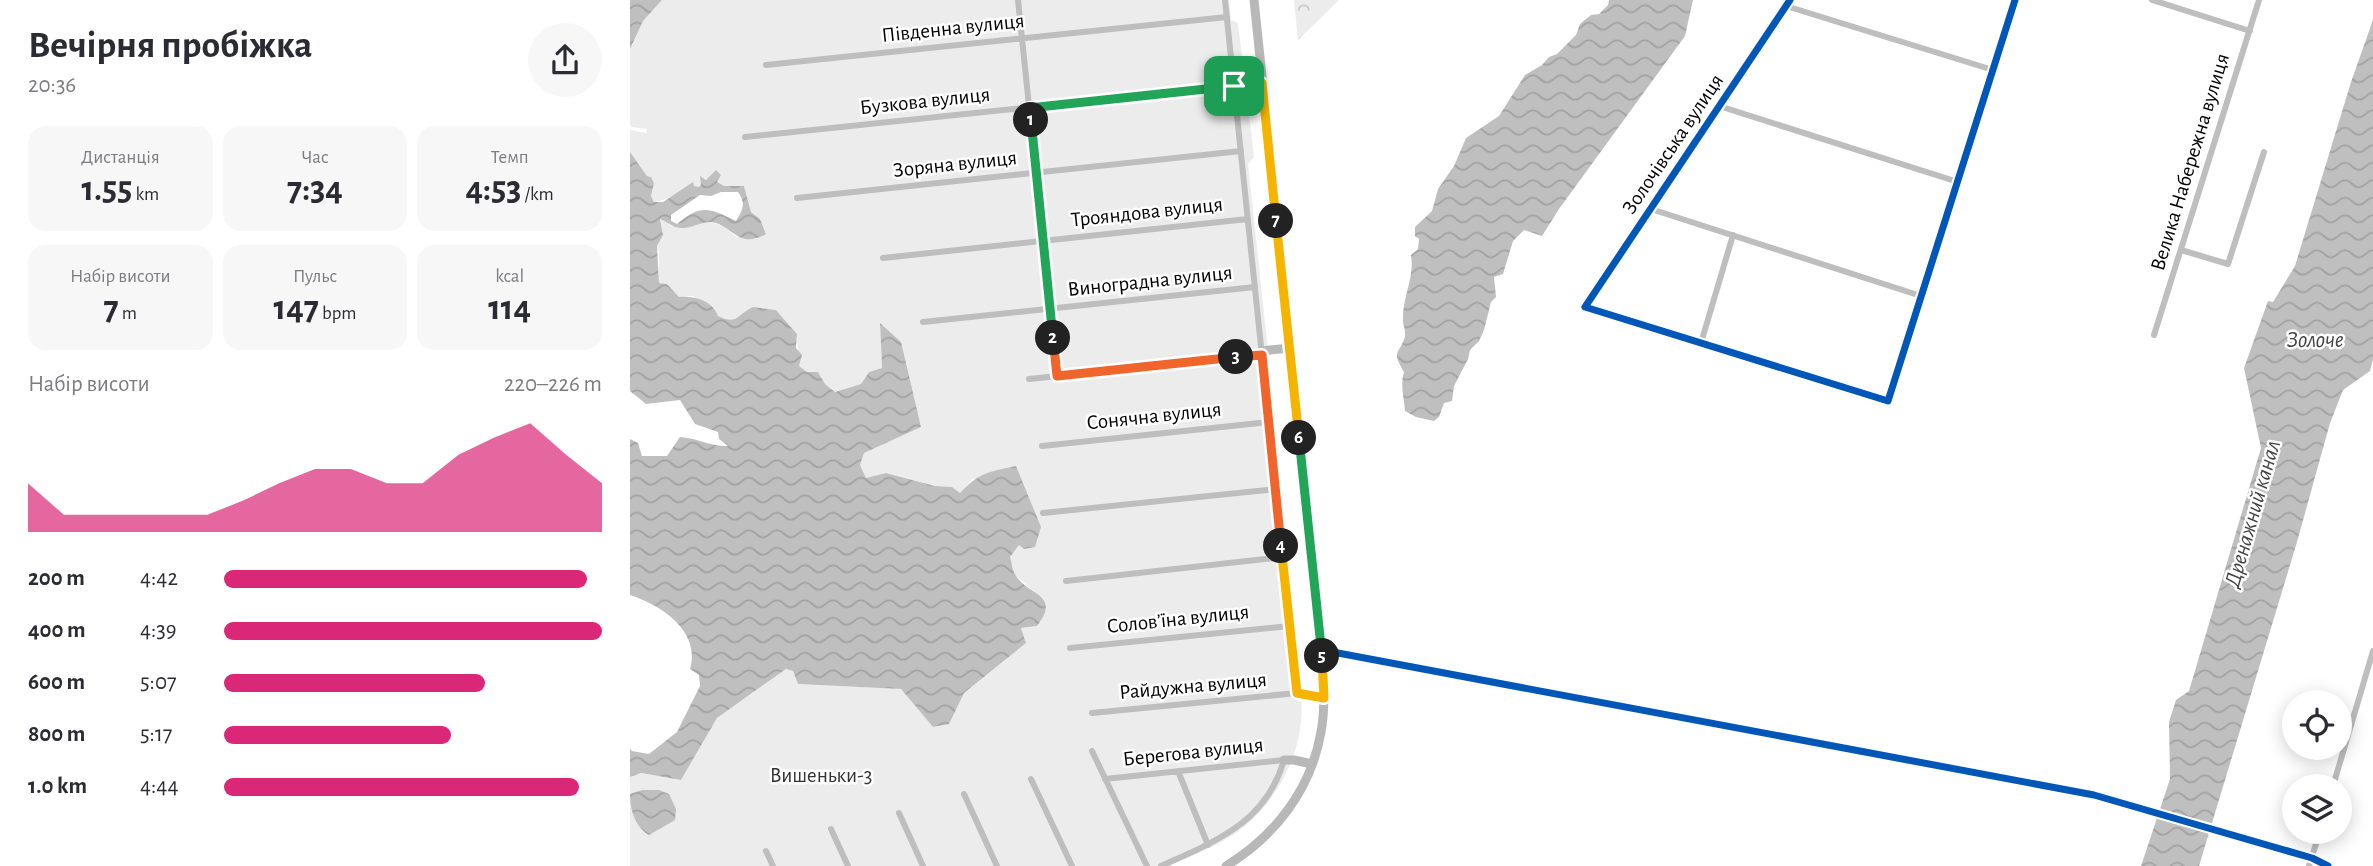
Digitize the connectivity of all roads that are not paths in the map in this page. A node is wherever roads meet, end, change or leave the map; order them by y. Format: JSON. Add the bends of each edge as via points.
{"nodes":[{"id":1,"x":1018,"y":0,"type":"edge"},
{"id":2,"x":1225,"y":0,"type":"edge"},
{"id":3,"x":1254,"y":0,"type":"edge"},
{"id":4,"x":2015,"y":0,"type":"edge"},
{"id":5,"x":2152,"y":0,"type":"edge"},
{"id":6,"x":2259,"y":0,"type":"edge"},
{"id":7,"x":1788,"y":3,"type":"edge"},
{"id":8,"x":1227,"y":17,"type":"junction"},
{"id":9,"x":2250,"y":31,"type":"junction"},
{"id":10,"x":1022,"y":38,"type":"junction"},
{"id":11,"x":766,"y":65,"type":"dead end"},
{"id":12,"x":1993,"y":70,"type":"junction"},
{"id":13,"x":1262,"y":83,"type":"junction"},
{"id":14,"x":1234,"y":86,"type":"junction"},
{"id":15,"x":1719,"y":106,"type":"junction"},
{"id":16,"x":1029,"y":108,"type":"junction"},
{"id":17,"x":745,"y":138,"type":"dead end"},
{"id":18,"x":1241,"y":151,"type":"junction"},
{"id":19,"x":2264,"y":152,"type":"dead end"},
{"id":20,"x":1036,"y":173,"type":"junction"},
{"id":21,"x":1958,"y":183,"type":"junction"},
{"id":22,"x":797,"y":198,"type":"dead end"},
{"id":23,"x":1651,"y":209,"type":"junction"},
{"id":24,"x":1248,"y":219,"type":"junction"},
{"id":25,"x":1733,"y":235,"type":"junction"},
{"id":26,"x":1043,"y":241,"type":"junction"},
{"id":27,"x":2181,"y":250,"type":"junction"},
{"id":28,"x":883,"y":258,"type":"dead end"},
{"id":29,"x":1255,"y":287,"type":"junction"},
{"id":30,"x":1921,"y":296,"type":"junction"},
{"id":31,"x":1050,"y":309,"type":"junction"},
{"id":32,"x":923,"y":322,"type":"dead end"},
{"id":33,"x":2154,"y":335,"type":"dead end"},
{"id":34,"x":1700,"y":343,"type":"junction"},
{"id":35,"x":1290,"y":348,"type":"junction"},
{"id":36,"x":1262,"y":353,"type":"junction"},
{"id":37,"x":1057,"y":376,"type":"junction"},
{"id":38,"x":1029,"y":379,"type":"dead end"},
{"id":39,"x":1269,"y":422,"type":"junction"},
{"id":40,"x":1042,"y":446,"type":"dead end"},
{"id":41,"x":1276,"y":489,"type":"junction"},
{"id":42,"x":1043,"y":513,"type":"dead end"},
{"id":43,"x":1283,"y":557,"type":"junction"},
{"id":44,"x":1066,"y":581,"type":"dead end"},
{"id":45,"x":1290,"y":626,"type":"junction"},
{"id":46,"x":1070,"y":648,"type":"dead end"},
{"id":47,"x":1322,"y":650,"type":"junction"},
{"id":48,"x":2373,"y":651,"type":"edge"},
{"id":49,"x":1297,"y":693,"type":"junction"},
{"id":50,"x":1324,"y":698,"type":"junction"},
{"id":51,"x":1092,"y":713,"type":"dead end"},
{"id":52,"x":1091,"y":751,"type":"dead end"},
{"id":53,"x":1284,"y":760,"type":"junction"},
{"id":54,"x":1312,"y":764,"type":"junction"},
{"id":55,"x":1178,"y":771,"type":"junction"},
{"id":56,"x":2337,"y":774,"type":"edge"},
{"id":57,"x":1031,"y":779,"type":"dead end"},
{"id":58,"x":1105,"y":779,"type":"junction"},
{"id":59,"x":964,"y":794,"type":"dead end"},
{"id":60,"x":899,"y":813,"type":"dead end"},
{"id":61,"x":831,"y":829,"type":"dead end"},
{"id":62,"x":2316,"y":844,"type":"edge"},
{"id":63,"x":1208,"y":845,"type":"junction"},
{"id":64,"x":766,"y":851,"type":"dead end"},
{"id":65,"x":2310,"y":862,"type":"edge"},
{"id":66,"x":773,"y":866,"type":"edge"},
{"id":67,"x":848,"y":866,"type":"edge"},
{"id":68,"x":923,"y":866,"type":"edge"},
{"id":69,"x":997,"y":866,"type":"edge"},
{"id":70,"x":1072,"y":866,"type":"edge"},
{"id":71,"x":1147,"y":866,"type":"edge"},
{"id":72,"x":1161,"y":866,"type":"edge"},
{"id":73,"x":1226,"y":866,"type":"edge"},
{"id":74,"x":2328,"y":866,"type":"edge"}],
"edges":[{"from":1,"to":10,"type":"street"},
{"from":2,"to":8,"type":"street"},
{"from":3,"to":13,"type":"street"},
{"from":4,"to":12,"type":"street"},
{"from":5,"to":9,"type":"street"},
{"from":6,"to":9,"type":"street","name":"Велика Набережна вулиця"},
{"from":7,"to":12,"type":"street"},
{"from":7,"to":15,"type":"street","name":"Золочівська вулиця"},
{"from":8,"to":10,"type":"street","name":"Південна вулиця"},
{"from":8,"to":14,"type":"street"},
{"from":9,"to":27,"type":"street","name":"Велика Набережна вулиця"},
{"from":10,"to":11,"type":"street","name":"Південна вулиця"},
{"from":10,"to":16,"type":"street"},
{"from":12,"to":21,"type":"street"},
{"from":13,"to":14,"type":"street"},
{"from":13,"to":35,"type":"street"},
{"from":14,"to":16,"type":"street","name":"Бузкова вулиця"},
{"from":14,"to":18,"type":"street"},
{"from":15,"to":21,"type":"street"},
{"from":15,"to":23,"type":"street","name":"Золочівська вулиця"},
{"from":16,"to":17,"type":"street","name":"Бузкова вулиця"},
{"from":16,"to":20,"type":"street"},
{"from":18,"to":20,"type":"street","name":"Зоряна вулиця"},
{"from":18,"to":24,"type":"street"},
{"from":19,"to":27,"type":"street","via":[[2228,264]]},
{"from":20,"to":22,"type":"street","name":"Зоряна вулиця"},
{"from":20,"to":26,"type":"street"},
{"from":21,"to":30,"type":"street"},
{"from":23,"to":25,"type":"street"},
{"from":23,"to":34,"type":"street","name":"Золочівська вулиця","via":[[1586,307]]},
{"from":24,"to":26,"type":"street","name":"Трояндова вулиця"},
{"from":24,"to":29,"type":"street"},
{"from":25,"to":30,"type":"street"},
{"from":25,"to":34,"type":"street"},
{"from":26,"to":28,"type":"street","name":"Трояндова вулиця"},
{"from":26,"to":31,"type":"street"},
{"from":27,"to":33,"type":"street","name":"Велика Набережна вулиця"},
{"from":29,"to":31,"type":"street","name":"Виноградна вулиця"},
{"from":29,"to":36,"type":"street"},
{"from":30,"to":34,"type":"street","via":[[1888,401]]},
{"from":31,"to":32,"type":"street","name":"Виноградна вулиця"},
{"from":31,"to":37,"type":"street"},
{"from":35,"to":36,"type":"street"},
{"from":35,"to":47,"type":"street"},
{"from":36,"to":37,"type":"street"},
{"from":36,"to":39,"type":"street"},
{"from":37,"to":38,"type":"street"},
{"from":39,"to":40,"type":"street","name":"Сонячна вулиця"},
{"from":39,"to":41,"type":"street"},
{"from":41,"to":42,"type":"street"},
{"from":41,"to":43,"type":"street"},
{"from":43,"to":44,"type":"street"},
{"from":43,"to":45,"type":"street"},
{"from":45,"to":46,"type":"street","name":"Соловʼїна вулиця"},
{"from":45,"to":49,"type":"street"},
{"from":47,"to":50,"type":"street"},
{"from":47,"to":65,"type":"street","via":[[2082,793]]},
{"from":48,"to":56,"type":"street"},
{"from":49,"to":50,"type":"street"},
{"from":49,"to":51,"type":"street","name":"Райдужна вулиця"},
{"from":50,"to":54,"type":"street"},
{"from":52,"to":58,"type":"street"},
{"from":53,"to":54,"type":"street"},
{"from":53,"to":55,"type":"street","name":"Берегова вулиця"},
{"from":53,"to":63,"type":"street","via":[[1263,803],[1243,824]]},
{"from":54,"to":73,"type":"street","via":[[1295,801],[1273,831]]},
{"from":55,"to":58,"type":"street","name":"Берегова вулиця"},
{"from":55,"to":63,"type":"street"},
{"from":57,"to":70,"type":"street"},
{"from":58,"to":71,"type":"street"},
{"from":59,"to":69,"type":"street"},
{"from":60,"to":68,"type":"street"},
{"from":61,"to":67,"type":"street"},
{"from":62,"to":65,"type":"street"},
{"from":63,"to":72,"type":"street"},
{"from":64,"to":66,"type":"street"},
{"from":65,"to":74,"type":"street"}]}
